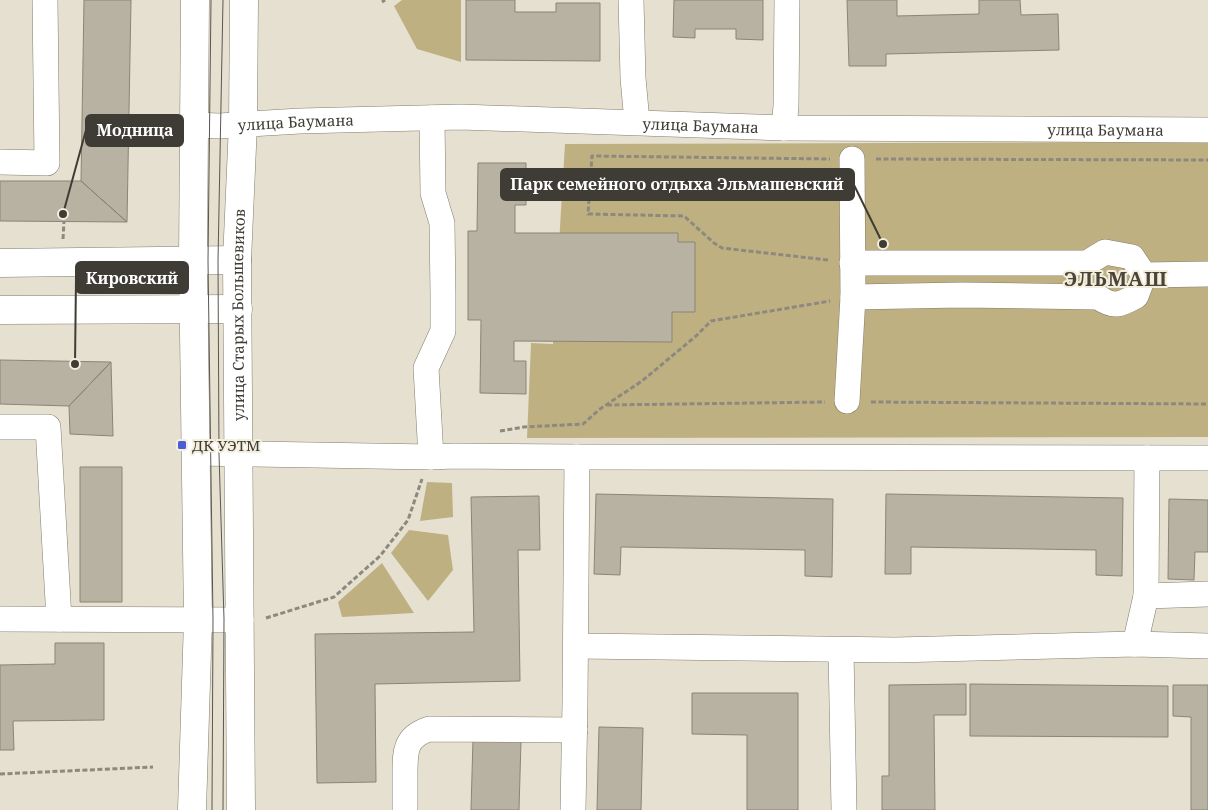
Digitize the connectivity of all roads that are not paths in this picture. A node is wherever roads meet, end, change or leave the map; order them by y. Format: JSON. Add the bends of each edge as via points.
{"nodes":[{"id":1,"x":46,"y":0,"type":"edge"},
{"id":2,"x":195,"y":0,"type":"edge"},
{"id":3,"x":244,"y":0,"type":"edge"},
{"id":4,"x":631,"y":0,"type":"edge"},
{"id":5,"x":787,"y":0,"type":"edge"},
{"id":6,"x":432,"y":118,"type":"junction"},
{"id":7,"x":638,"y":122,"type":"junction"},
{"id":8,"x":243,"y":124,"type":"junction"},
{"id":9,"x":195,"y":125,"type":"junction"},
{"id":10,"x":784,"y":128,"type":"junction"},
{"id":11,"x":1208,"y":130,"type":"edge"},
{"id":12,"x":852,"y":159,"type":"dead end"},
{"id":13,"x":0,"y":162,"type":"edge"},
{"id":14,"x":237,"y":260,"type":"junction"},
{"id":15,"x":193,"y":261,"type":"junction"},
{"id":16,"x":0,"y":263,"type":"edge"},
{"id":17,"x":852,"y":263,"type":"junction"},
{"id":18,"x":1144,"y":274,"type":"junction"},
{"id":19,"x":1208,"y":274,"type":"edge"},
{"id":20,"x":853,"y":297,"type":"junction"},
{"id":21,"x":238,"y":309,"type":"junction"},
{"id":22,"x":0,"y":310,"type":"edge"},
{"id":23,"x":194,"y":310,"type":"junction"},
{"id":24,"x":847,"y":401,"type":"road end"},
{"id":25,"x":0,"y":427,"type":"edge"},
{"id":26,"x":195,"y":453,"type":"junction"},
{"id":27,"x":240,"y":454,"type":"junction"},
{"id":28,"x":577,"y":457,"type":"junction"},
{"id":29,"x":1147,"y":458,"type":"junction"},
{"id":30,"x":1208,"y":458,"type":"edge"},
{"id":31,"x":427,"y":466,"type":"junction"},
{"id":32,"x":1208,"y":594,"type":"edge"},
{"id":33,"x":1146,"y":596,"type":"junction"},
{"id":34,"x":253,"y":618,"type":"junction"},
{"id":35,"x":0,"y":619,"type":"edge"},
{"id":36,"x":59,"y":619,"type":"junction"},
{"id":37,"x":198,"y":620,"type":"junction"},
{"id":38,"x":1135,"y":644,"type":"junction"},
{"id":39,"x":576,"y":646,"type":"junction"},
{"id":40,"x":1208,"y":646,"type":"edge"},
{"id":41,"x":841,"y":650,"type":"junction"},
{"id":42,"x":575,"y":730,"type":"junction"},
{"id":43,"x":192,"y":810,"type":"edge"},
{"id":44,"x":241,"y":810,"type":"edge"},
{"id":45,"x":405,"y":810,"type":"edge"},
{"id":46,"x":573,"y":810,"type":"edge"},
{"id":47,"x":844,"y":810,"type":"edge"}],
"edges":[{"from":1,"to":13,"type":"street","via":[[47,163]]},
{"from":2,"to":9,"type":"main road"},
{"from":3,"to":8,"type":"main road","name":"улица Старых Большевиков"},
{"from":4,"to":7,"type":"street"},
{"from":5,"to":10,"type":"street"},
{"from":6,"to":7,"type":"street","name":"улица Баумана"},
{"from":6,"to":8,"type":"street","name":"улица Баумана"},
{"from":6,"to":31,"type":"street","via":[[433,193],[442,223],[443,331],[426,368]]},
{"from":7,"to":10,"type":"street","name":"улица Баумана"},
{"from":8,"to":9,"type":"street","name":"улица Баумана"},
{"from":8,"to":14,"type":"main road","name":"улица Старых Большевиков"},
{"from":9,"to":15,"type":"main road"},
{"from":10,"to":11,"type":"street","name":"улица Баумана"},
{"from":12,"to":17,"type":"street"},
{"from":14,"to":15,"type":"main road"},
{"from":14,"to":21,"type":"main road","name":"улица Старых Большевиков"},
{"from":15,"to":16,"type":"main road"},
{"from":15,"to":23,"type":"main road"},
{"from":17,"to":18,"type":"street","via":[[1087,263],[1104,252],[1132,257]]},
{"from":17,"to":20,"type":"street"},
{"from":18,"to":19,"type":"street"},
{"from":18,"to":20,"type":"street","via":[[1136,296],[1121,304],[1108,304],[1098,297],[962,294]]},
{"from":20,"to":24,"type":"street"},
{"from":21,"to":23,"type":"main road"},
{"from":21,"to":27,"type":"main road","name":"улица Старых Большевиков"},
{"from":22,"to":23,"type":"main road"},
{"from":23,"to":26,"type":"main road"},
{"from":25,"to":36,"type":"street","via":[[48,427]]},
{"from":26,"to":27,"type":"street"},
{"from":26,"to":37,"type":"main road"},
{"from":27,"to":31,"type":"street"},
{"from":27,"to":34,"type":"main road","name":"улица Старых Большевиков"},
{"from":28,"to":29,"type":"street"},
{"from":28,"to":31,"type":"street","via":[[454,456]]},
{"from":28,"to":39,"type":"street"},
{"from":29,"to":30,"type":"street"},
{"from":29,"to":33,"type":"street"},
{"from":32,"to":33,"type":"street"},
{"from":33,"to":38,"type":"street"},
{"from":34,"to":37,"type":"street"},
{"from":34,"to":44,"type":"main road","name":"улица Старых Большевиков"},
{"from":35,"to":36,"type":"street"},
{"from":36,"to":37,"type":"street"},
{"from":37,"to":43,"type":"main road"},
{"from":38,"to":40,"type":"street"},
{"from":38,"to":41,"type":"street"},
{"from":39,"to":41,"type":"street"},
{"from":39,"to":42,"type":"street"},
{"from":41,"to":47,"type":"street"},
{"from":42,"to":45,"type":"street","via":[[429,729],[420,732],[411,741],[405,755]]},
{"from":42,"to":46,"type":"street"}]}
